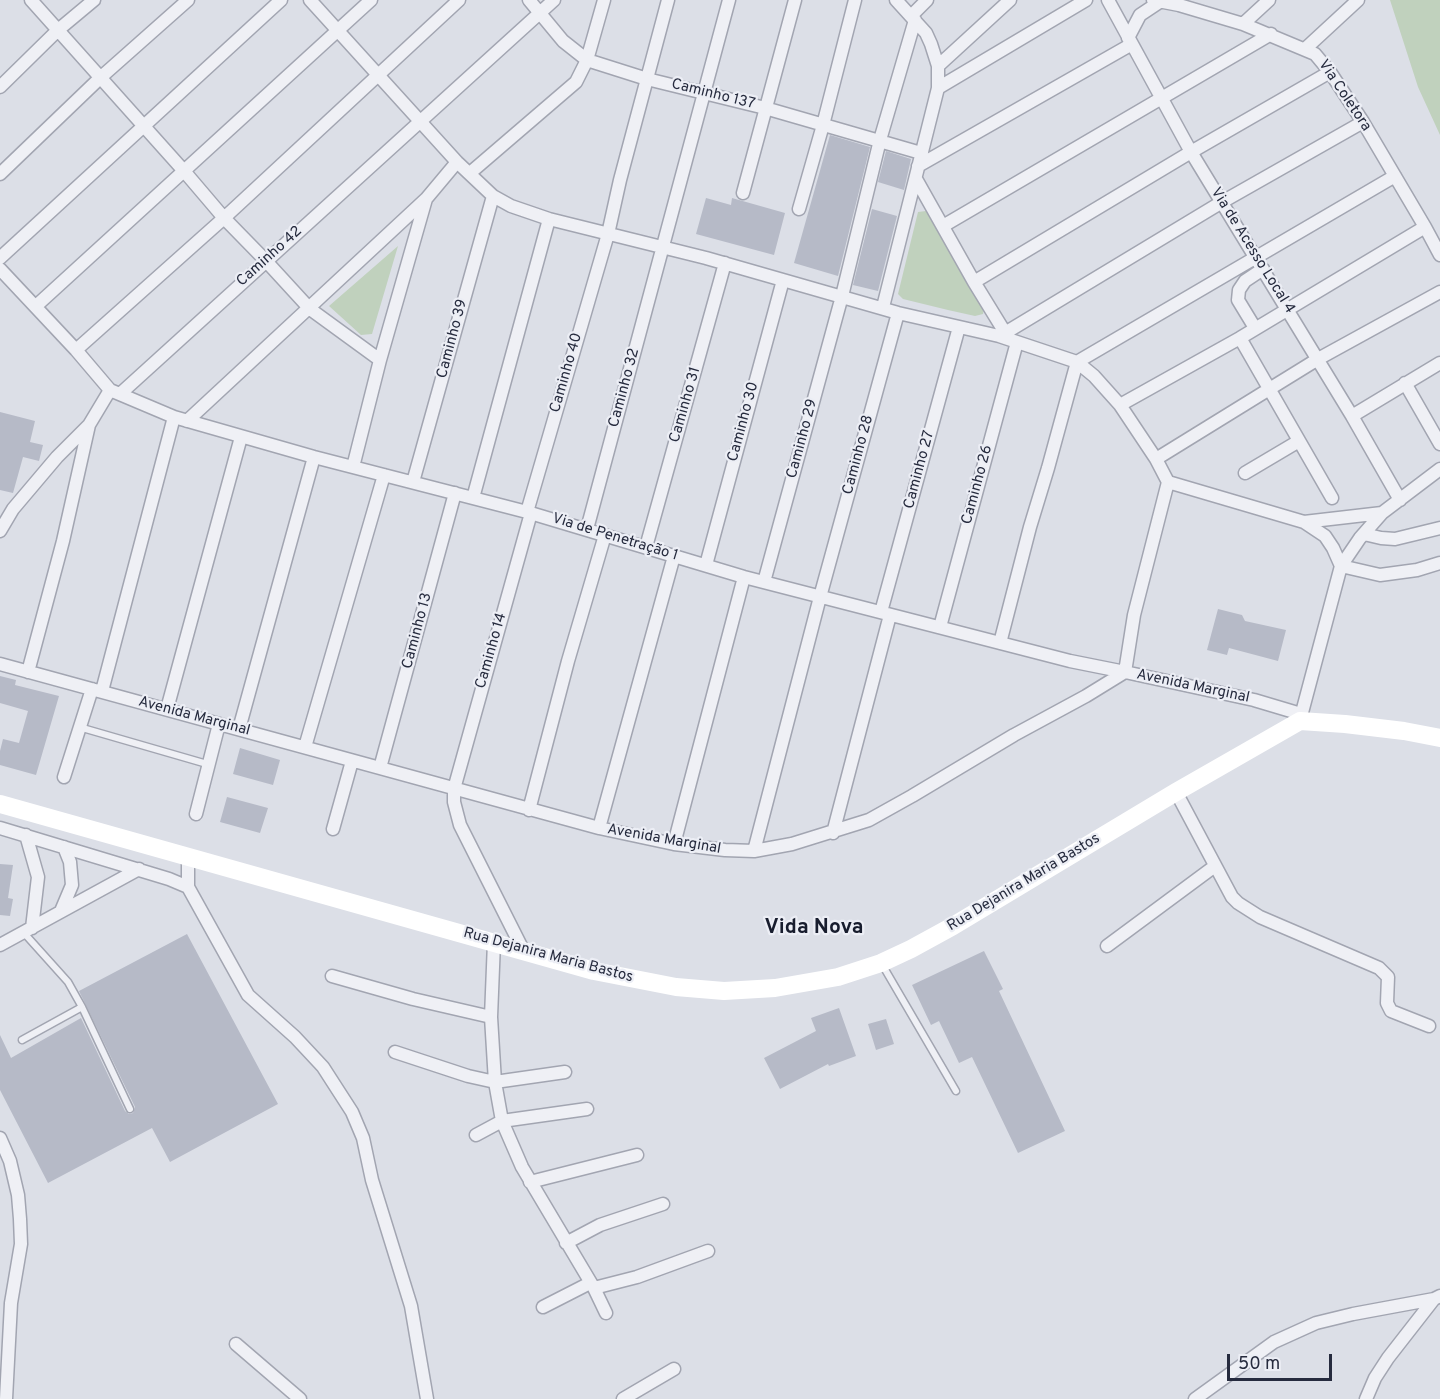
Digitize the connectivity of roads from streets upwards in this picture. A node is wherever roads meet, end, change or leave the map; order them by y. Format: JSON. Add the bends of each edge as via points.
{"nodes":[{"id":1,"x":31,"y":0,"type":"edge"},
{"id":2,"x":94,"y":0,"type":"edge"},
{"id":3,"x":188,"y":0,"type":"edge"},
{"id":4,"x":280,"y":0,"type":"edge"},
{"id":5,"x":310,"y":0,"type":"edge"},
{"id":6,"x":371,"y":0,"type":"edge"},
{"id":7,"x":459,"y":0,"type":"edge"},
{"id":8,"x":529,"y":0,"type":"edge"},
{"id":9,"x":554,"y":0,"type":"edge"},
{"id":10,"x":604,"y":0,"type":"edge"},
{"id":11,"x":668,"y":0,"type":"edge"},
{"id":12,"x":729,"y":0,"type":"edge"},
{"id":13,"x":795,"y":0,"type":"edge"},
{"id":14,"x":855,"y":0,"type":"edge"},
{"id":15,"x":896,"y":0,"type":"edge"},
{"id":16,"x":927,"y":0,"type":"edge"},
{"id":17,"x":1010,"y":0,"type":"edge"},
{"id":18,"x":1086,"y":0,"type":"edge"},
{"id":19,"x":1108,"y":0,"type":"edge"},
{"id":20,"x":1269,"y":0,"type":"edge"},
{"id":21,"x":1358,"y":0,"type":"edge"},
{"id":22,"x":1157,"y":1,"type":"edge"},
{"id":23,"x":1181,"y":3,"type":"edge"},
{"id":24,"x":539,"y":11,"type":"junction"},
{"id":25,"x":913,"y":18,"type":"junction"},
{"id":26,"x":1243,"y":24,"type":"junction"},
{"id":27,"x":58,"y":30,"type":"junction"},
{"id":28,"x":338,"y":30,"type":"junction"},
{"id":29,"x":1271,"y":34,"type":"junction"},
{"id":30,"x":1130,"y":41,"type":"junction"},
{"id":31,"x":1305,"y":49,"type":"junction"},
{"id":32,"x":587,"y":60,"type":"junction"},
{"id":33,"x":938,"y":66,"type":"junction"},
{"id":34,"x":1330,"y":72,"type":"junction"},
{"id":35,"x":379,"y":74,"type":"junction"},
{"id":36,"x":100,"y":78,"type":"junction"},
{"id":37,"x":647,"y":78,"type":"junction"},
{"id":38,"x":0,"y":87,"type":"edge"},
{"id":39,"x":938,"y":88,"type":"junction"},
{"id":40,"x":705,"y":93,"type":"junction"},
{"id":41,"x":1162,"y":98,"type":"junction"},
{"id":42,"x":765,"y":108,"type":"junction"},
{"id":43,"x":421,"y":120,"type":"junction"},
{"id":44,"x":1363,"y":122,"type":"junction"},
{"id":45,"x":823,"y":125,"type":"junction"},
{"id":46,"x":144,"y":126,"type":"junction"},
{"id":47,"x":880,"y":140,"type":"junction"},
{"id":48,"x":1191,"y":152,"type":"junction"},
{"id":49,"x":921,"y":153,"type":"junction"},
{"id":50,"x":457,"y":162,"type":"junction"},
{"id":51,"x":918,"y":166,"type":"junction"},
{"id":52,"x":184,"y":171,"type":"junction"},
{"id":53,"x":471,"y":173,"type":"junction"},
{"id":54,"x":0,"y":174,"type":"edge"},
{"id":55,"x":1395,"y":176,"type":"junction"},
{"id":56,"x":916,"y":179,"type":"junction"},
{"id":57,"x":742,"y":193,"type":"dead end"},
{"id":58,"x":493,"y":196,"type":"junction"},
{"id":59,"x":426,"y":199,"type":"junction"},
{"id":60,"x":1221,"y":202,"type":"junction"},
{"id":61,"x":799,"y":209,"type":"dead end"},
{"id":62,"x":224,"y":218,"type":"junction"},
{"id":63,"x":549,"y":219,"type":"junction"},
{"id":64,"x":943,"y":226,"type":"junction"},
{"id":65,"x":1425,"y":227,"type":"junction"},
{"id":66,"x":608,"y":234,"type":"junction"},
{"id":67,"x":664,"y":248,"type":"junction"},
{"id":68,"x":1440,"y":255,"type":"edge"},
{"id":69,"x":1255,"y":257,"type":"junction"},
{"id":70,"x":0,"y":258,"type":"edge"},
{"id":71,"x":266,"y":261,"type":"junction"},
{"id":72,"x":725,"y":263,"type":"junction"},
{"id":73,"x":0,"y":268,"type":"edge"},
{"id":74,"x":1263,"y":269,"type":"junction"},
{"id":75,"x":783,"y":280,"type":"junction"},
{"id":76,"x":974,"y":282,"type":"junction"},
{"id":77,"x":1440,"y":292,"type":"edge"},
{"id":78,"x":842,"y":296,"type":"junction"},
{"id":79,"x":36,"y":306,"type":"junction"},
{"id":80,"x":883,"y":308,"type":"junction"},
{"id":81,"x":310,"y":309,"type":"junction"},
{"id":82,"x":1288,"y":309,"type":"junction"},
{"id":83,"x":898,"y":313,"type":"junction"},
{"id":84,"x":959,"y":327,"type":"junction"},
{"id":85,"x":1255,"y":328,"type":"junction"},
{"id":86,"x":1011,"y":338,"type":"junction"},
{"id":87,"x":1240,"y":338,"type":"junction"},
{"id":88,"x":76,"y":350,"type":"junction"},
{"id":89,"x":1318,"y":359,"type":"junction"},
{"id":90,"x":380,"y":360,"type":"junction"},
{"id":91,"x":1077,"y":362,"type":"junction"},
{"id":92,"x":1440,"y":363,"type":"edge"},
{"id":93,"x":1405,"y":383,"type":"junction"},
{"id":94,"x":1268,"y":389,"type":"junction"},
{"id":95,"x":115,"y":392,"type":"junction"},
{"id":96,"x":1120,"y":405,"type":"junction"},
{"id":97,"x":1352,"y":416,"type":"junction"},
{"id":98,"x":174,"y":417,"type":"junction"},
{"id":99,"x":187,"y":421,"type":"junction"},
{"id":100,"x":89,"y":425,"type":"junction"},
{"id":101,"x":241,"y":437,"type":"junction"},
{"id":102,"x":1299,"y":441,"type":"junction"},
{"id":103,"x":1440,"y":444,"type":"edge"},
{"id":104,"x":314,"y":457,"type":"junction"},
{"id":105,"x":1156,"y":459,"type":"junction"},
{"id":106,"x":353,"y":467,"type":"junction"},
{"id":107,"x":1440,"y":469,"type":"edge"},
{"id":108,"x":1245,"y":473,"type":"dead end"},
{"id":109,"x":384,"y":475,"type":"junction"},
{"id":110,"x":413,"y":482,"type":"junction"},
{"id":111,"x":1168,"y":482,"type":"junction"},
{"id":112,"x":455,"y":493,"type":"junction"},
{"id":113,"x":472,"y":498,"type":"junction"},
{"id":114,"x":1332,"y":498,"type":"dead end"},
{"id":115,"x":1400,"y":500,"type":"junction"},
{"id":116,"x":529,"y":512,"type":"junction"},
{"id":117,"x":1382,"y":513,"type":"junction"},
{"id":118,"x":1304,"y":522,"type":"junction"},
{"id":119,"x":1440,"y":528,"type":"edge"},
{"id":120,"x":587,"y":529,"type":"junction"},
{"id":121,"x":0,"y":531,"type":"edge"},
{"id":122,"x":1364,"y":534,"type":"junction"},
{"id":123,"x":605,"y":535,"type":"junction"},
{"id":124,"x":646,"y":547,"type":"junction"},
{"id":125,"x":674,"y":556,"type":"junction"},
{"id":126,"x":1440,"y":563,"type":"edge"},
{"id":127,"x":706,"y":565,"type":"junction"},
{"id":128,"x":1341,"y":566,"type":"junction"},
{"id":129,"x":744,"y":577,"type":"junction"},
{"id":130,"x":764,"y":582,"type":"junction"},
{"id":131,"x":820,"y":597,"type":"junction"},
{"id":132,"x":885,"y":614,"type":"junction"},
{"id":133,"x":939,"y":627,"type":"junction"},
{"id":134,"x":1000,"y":643,"type":"junction"},
{"id":135,"x":0,"y":664,"type":"edge"},
{"id":136,"x":28,"y":672,"type":"junction"},
{"id":137,"x":1125,"y":672,"type":"junction"},
{"id":138,"x":97,"y":690,"type":"junction"},
{"id":139,"x":167,"y":709,"type":"junction"},
{"id":140,"x":1300,"y":718,"type":"junction"},
{"id":141,"x":219,"y":724,"type":"junction"},
{"id":142,"x":239,"y":729,"type":"junction"},
{"id":143,"x":1440,"y":738,"type":"edge"},
{"id":144,"x":305,"y":747,"type":"junction"},
{"id":145,"x":352,"y":761,"type":"junction"},
{"id":146,"x":380,"y":768,"type":"junction"},
{"id":147,"x":64,"y":777,"type":"dead end"},
{"id":148,"x":454,"y":789,"type":"junction"},
{"id":149,"x":1176,"y":792,"type":"junction"},
{"id":150,"x":0,"y":804,"type":"edge"},
{"id":151,"x":529,"y":810,"type":"junction"},
{"id":152,"x":196,"y":814,"type":"dead end"},
{"id":153,"x":0,"y":828,"type":"edge"},
{"id":154,"x":599,"y":828,"type":"junction"},
{"id":155,"x":333,"y":829,"type":"dead end"},
{"id":156,"x":833,"y":833,"type":"junction"},
{"id":157,"x":26,"y":835,"type":"junction"},
{"id":158,"x":674,"y":844,"type":"junction"},
{"id":159,"x":64,"y":847,"type":"junction"},
{"id":160,"x":754,"y":850,"type":"junction"},
{"id":161,"x":189,"y":857,"type":"junction"},
{"id":162,"x":1215,"y":866,"type":"junction"},
{"id":163,"x":139,"y":869,"type":"junction"},
{"id":164,"x":188,"y":887,"type":"junction"},
{"id":165,"x":61,"y":911,"type":"junction"},
{"id":166,"x":28,"y":930,"type":"junction"},
{"id":167,"x":494,"y":942,"type":"junction"},
{"id":168,"x":0,"y":945,"type":"edge"},
{"id":169,"x":1107,"y":946,"type":"dead end"},
{"id":170,"x":523,"y":950,"type":"junction"},
{"id":171,"x":332,"y":976,"type":"dead end"},
{"id":172,"x":491,"y":1017,"type":"junction"},
{"id":173,"x":1429,"y":1026,"type":"dead end"},
{"id":174,"x":395,"y":1052,"type":"dead end"},
{"id":175,"x":565,"y":1072,"type":"dead end"},
{"id":176,"x":495,"y":1082,"type":"junction"},
{"id":177,"x":588,"y":1109,"type":"dead end"},
{"id":178,"x":502,"y":1121,"type":"junction"},
{"id":179,"x":476,"y":1135,"type":"dead end"},
{"id":180,"x":0,"y":1138,"type":"edge"},
{"id":181,"x":637,"y":1155,"type":"dead end"},
{"id":182,"x":530,"y":1182,"type":"junction"},
{"id":183,"x":663,"y":1204,"type":"dead end"},
{"id":184,"x":566,"y":1243,"type":"junction"},
{"id":185,"x":708,"y":1251,"type":"dead end"},
{"id":186,"x":592,"y":1286,"type":"junction"},
{"id":187,"x":1437,"y":1298,"type":"edge"},
{"id":188,"x":5,"y":1302,"type":"edge"},
{"id":189,"x":543,"y":1306,"type":"dead end"},
{"id":190,"x":606,"y":1313,"type":"dead end"},
{"id":191,"x":236,"y":1344,"type":"dead end"},
{"id":192,"x":674,"y":1369,"type":"dead end"},
{"id":193,"x":6,"y":1399,"type":"edge"},
{"id":194,"x":300,"y":1399,"type":"edge"},
{"id":195,"x":427,"y":1399,"type":"edge"},
{"id":196,"x":623,"y":1399,"type":"edge"},
{"id":197,"x":1195,"y":1399,"type":"edge"},
{"id":198,"x":1366,"y":1399,"type":"edge"}],
"edges":[{"from":1,"to":27,"type":"street"},
{"from":2,"to":27,"type":"street"},
{"from":3,"to":36,"type":"street"},
{"from":4,"to":46,"type":"street"},
{"from":5,"to":28,"type":"street"},
{"from":6,"to":28,"type":"street"},
{"from":7,"to":35,"type":"street"},
{"from":8,"to":24,"type":"street","name":"Caminho 137"},
{"from":9,"to":24,"type":"street","name":"Caminho 42"},
{"from":10,"to":32,"type":"street"},
{"from":11,"to":37,"type":"street","name":"Caminho 40"},
{"from":12,"to":40,"type":"street","name":"Caminho 32"},
{"from":13,"to":42,"type":"street"},
{"from":14,"to":45,"type":"street"},
{"from":15,"to":25,"type":"street"},
{"from":16,"to":25,"type":"street"},
{"from":17,"to":33,"type":"street"},
{"from":18,"to":39,"type":"street"},
{"from":19,"to":30,"type":"street","name":"Via de Acesso Local 4"},
{"from":20,"to":26,"type":"street"},
{"from":21,"to":31,"type":"street"},
{"from":22,"to":23,"type":"street","name":"Via Coletora"},
{"from":22,"to":30,"type":"street","via":[[1140,15]]},
{"from":23,"to":26,"type":"street","name":"Via Coletora"},
{"from":24,"to":32,"type":"street","name":"Caminho 137","via":[[563,41]]},
{"from":24,"to":43,"type":"street","name":"Caminho 42"},
{"from":25,"to":33,"type":"street","via":[[926,33]]},
{"from":25,"to":47,"type":"street","name":"Caminho 29"},
{"from":26,"to":29,"type":"street","name":"Via Coletora"},
{"from":27,"to":36,"type":"street"},
{"from":27,"to":38,"type":"street"},
{"from":28,"to":35,"type":"street"},
{"from":28,"to":52,"type":"street"},
{"from":29,"to":31,"type":"street","name":"Via Coletora"},
{"from":29,"to":41,"type":"street"},
{"from":30,"to":41,"type":"street","name":"Via de Acesso Local 4"},
{"from":30,"to":51,"type":"street"},
{"from":31,"to":34,"type":"street","name":"Via Coletora","via":[[1315,54]]},
{"from":32,"to":37,"type":"street","name":"Caminho 137"},
{"from":32,"to":53,"type":"street","via":[[573,86]]},
{"from":33,"to":39,"type":"street"},
{"from":34,"to":44,"type":"street","name":"Via Coletora"},
{"from":34,"to":48,"type":"street"},
{"from":35,"to":43,"type":"street"},
{"from":35,"to":62,"type":"street"},
{"from":36,"to":46,"type":"street"},
{"from":36,"to":54,"type":"street"},
{"from":37,"to":40,"type":"street","name":"Caminho 137"},
{"from":37,"to":66,"type":"street","name":"Caminho 40"},
{"from":39,"to":49,"type":"street"},
{"from":40,"to":42,"type":"street","name":"Caminho 137"},
{"from":40,"to":67,"type":"street","name":"Caminho 32"},
{"from":41,"to":48,"type":"street","name":"Via de Acesso Local 4"},
{"from":41,"to":64,"type":"street"},
{"from":42,"to":45,"type":"street","name":"Caminho 137"},
{"from":42,"to":57,"type":"street"},
{"from":43,"to":50,"type":"street"},
{"from":43,"to":71,"type":"street","name":"Caminho 42"},
{"from":44,"to":55,"type":"street","name":"Via Coletora"},
{"from":44,"to":60,"type":"street"},
{"from":45,"to":47,"type":"street","name":"Caminho 137"},
{"from":45,"to":61,"type":"street"},
{"from":46,"to":52,"type":"street"},
{"from":46,"to":70,"type":"street"},
{"from":47,"to":49,"type":"street","name":"Caminho 137"},
{"from":47,"to":78,"type":"street","name":"Caminho 29"},
{"from":48,"to":60,"type":"street","name":"Via de Acesso Local 4"},
{"from":48,"to":76,"type":"street"},
{"from":49,"to":51,"type":"street"},
{"from":50,"to":53,"type":"street"},
{"from":50,"to":59,"type":"street"},
{"from":51,"to":56,"type":"street"},
{"from":52,"to":62,"type":"street"},
{"from":52,"to":79,"type":"street"},
{"from":53,"to":58,"type":"street"},
{"from":55,"to":65,"type":"street","name":"Via Coletora"},
{"from":55,"to":69,"type":"street"},
{"from":56,"to":64,"type":"street"},
{"from":56,"to":80,"type":"street"},
{"from":58,"to":63,"type":"street"},
{"from":58,"to":110,"type":"street","name":"Caminho 39"},
{"from":59,"to":81,"type":"street"},
{"from":59,"to":90,"type":"street"},
{"from":60,"to":69,"type":"street","name":"Via de Acesso Local 4"},
{"from":60,"to":86,"type":"street"},
{"from":62,"to":71,"type":"street"},
{"from":62,"to":88,"type":"street"},
{"from":63,"to":66,"type":"street"},
{"from":63,"to":113,"type":"street"},
{"from":64,"to":76,"type":"street"},
{"from":65,"to":68,"type":"street","name":"Via Coletora"},
{"from":65,"to":82,"type":"street"},
{"from":66,"to":67,"type":"street"},
{"from":66,"to":116,"type":"street","name":"Caminho 40"},
{"from":67,"to":72,"type":"street"},
{"from":67,"to":120,"type":"street","name":"Caminho 32"},
{"from":69,"to":74,"type":"street","name":"Via de Acesso Local 4"},
{"from":69,"to":91,"type":"street"},
{"from":71,"to":81,"type":"street"},
{"from":71,"to":95,"type":"street","name":"Caminho 42"},
{"from":72,"to":75,"type":"street"},
{"from":72,"to":124,"type":"street","name":"Caminho 31"},
{"from":73,"to":79,"type":"street"},
{"from":74,"to":82,"type":"street","name":"Via de Acesso Local 4"},
{"from":74,"to":85,"type":"street","via":[[1239,290],[1238,300]]},
{"from":75,"to":78,"type":"street"},
{"from":75,"to":127,"type":"street","name":"Caminho 30"},
{"from":76,"to":86,"type":"street"},
{"from":77,"to":89,"type":"street"},
{"from":78,"to":80,"type":"street"},
{"from":78,"to":130,"type":"street","name":"Caminho 29"},
{"from":79,"to":88,"type":"street"},
{"from":80,"to":83,"type":"street"},
{"from":81,"to":90,"type":"street"},
{"from":81,"to":99,"type":"street"},
{"from":82,"to":85,"type":"street"},
{"from":82,"to":89,"type":"street","name":"Via de Acesso Local 4"},
{"from":83,"to":84,"type":"street"},
{"from":83,"to":131,"type":"street","name":"Caminho 28"},
{"from":84,"to":86,"type":"street"},
{"from":84,"to":132,"type":"street","name":"Caminho 27"},
{"from":85,"to":87,"type":"street"},
{"from":86,"to":91,"type":"street"},
{"from":86,"to":133,"type":"street","name":"Caminho 26"},
{"from":87,"to":94,"type":"street"},
{"from":87,"to":96,"type":"street"},
{"from":88,"to":95,"type":"street"},
{"from":89,"to":94,"type":"street"},
{"from":89,"to":97,"type":"street","name":"Via de Acesso Local 4"},
{"from":90,"to":106,"type":"street"},
{"from":91,"to":96,"type":"street"},
{"from":91,"to":134,"type":"street"},
{"from":92,"to":93,"type":"street"},
{"from":93,"to":97,"type":"street"},
{"from":93,"to":103,"type":"street"},
{"from":94,"to":102,"type":"street"},
{"from":94,"to":105,"type":"street"},
{"from":95,"to":98,"type":"street","name":"Via de Penetração 1"},
{"from":95,"to":100,"type":"street","name":"Caminho 42"},
{"from":96,"to":105,"type":"street"},
{"from":97,"to":115,"type":"street","name":"Via de Acesso Local 4"},
{"from":98,"to":99,"type":"street","name":"Via de Penetração 1"},
{"from":98,"to":138,"type":"street"},
{"from":99,"to":101,"type":"street","name":"Via de Penetração 1"},
{"from":100,"to":121,"type":"street","via":[[13,509]]},
{"from":100,"to":136,"type":"street"},
{"from":101,"to":104,"type":"street","name":"Via de Penetração 1"},
{"from":101,"to":139,"type":"street"},
{"from":102,"to":108,"type":"street"},
{"from":102,"to":114,"type":"street"},
{"from":104,"to":106,"type":"street","name":"Via de Penetração 1"},
{"from":104,"to":142,"type":"street"},
{"from":105,"to":111,"type":"street"},
{"from":106,"to":109,"type":"street","name":"Via de Penetração 1"},
{"from":107,"to":115,"type":"street"},
{"from":109,"to":110,"type":"street","name":"Via de Penetração 1"},
{"from":109,"to":144,"type":"street"},
{"from":110,"to":112,"type":"street","name":"Via de Penetração 1"},
{"from":111,"to":118,"type":"street"},
{"from":111,"to":137,"type":"street","via":[[1134,615]]},
{"from":112,"to":113,"type":"street","name":"Via de Penetração 1"},
{"from":112,"to":146,"type":"street","name":"Caminho 13"},
{"from":113,"to":116,"type":"street","name":"Via de Penetração 1"},
{"from":115,"to":117,"type":"street"},
{"from":116,"to":120,"type":"street","name":"Via de Penetração 1"},
{"from":116,"to":148,"type":"street","name":"Caminho 14"},
{"from":117,"to":118,"type":"street"},
{"from":117,"to":122,"type":"street"},
{"from":118,"to":128,"type":"street","via":[[1325,536]]},
{"from":119,"to":122,"type":"street","via":[[1395,539]]},
{"from":120,"to":123,"type":"street","name":"Via de Penetração 1"},
{"from":122,"to":128,"type":"street"},
{"from":123,"to":124,"type":"street","name":"Via de Penetração 1"},
{"from":123,"to":151,"type":"street"},
{"from":124,"to":125,"type":"street","name":"Via de Penetração 1"},
{"from":125,"to":127,"type":"street","name":"Via de Penetração 1"},
{"from":125,"to":154,"type":"street"},
{"from":126,"to":128,"type":"street","via":[[1380,575]]},
{"from":127,"to":129,"type":"street","name":"Via de Penetração 1"},
{"from":128,"to":140,"type":"street"},
{"from":129,"to":130,"type":"street","name":"Via de Penetração 1"},
{"from":129,"to":158,"type":"street"},
{"from":130,"to":131,"type":"street","name":"Via de Penetração 1"},
{"from":131,"to":132,"type":"street","name":"Via de Penetração 1"},
{"from":131,"to":160,"type":"street","name":"Caminho 28"},
{"from":132,"to":133,"type":"street","name":"Via de Penetração 1"},
{"from":132,"to":156,"type":"street","name":"Caminho 27"},
{"from":133,"to":134,"type":"street","name":"Via de Penetração 1"},
{"from":134,"to":137,"type":"street","name":"Via de Penetração 1"},
{"from":135,"to":136,"type":"street","name":"Avenida Marginal"},
{"from":136,"to":138,"type":"street","name":"Avenida Marginal"},
{"from":137,"to":140,"type":"street","name":"Avenida Marginal","via":[[1243,698]]},
{"from":137,"to":156,"type":"street","name":"Avenida Marginal","via":[[869,820]]},
{"from":138,"to":139,"type":"street","name":"Avenida Marginal"},
{"from":138,"to":147,"type":"street","via":[[79,728]]},
{"from":139,"to":141,"type":"street","name":"Avenida Marginal"},
{"from":140,"to":143,"type":"main road"},
{"from":140,"to":149,"type":"main road","name":"Rua Dejanira Maria Bastos"},
{"from":141,"to":142,"type":"street","name":"Avenida Marginal"},
{"from":141,"to":152,"type":"street"},
{"from":142,"to":144,"type":"street","name":"Avenida Marginal"},
{"from":144,"to":145,"type":"street","name":"Avenida Marginal"},
{"from":145,"to":146,"type":"street","name":"Avenida Marginal"},
{"from":145,"to":155,"type":"street"},
{"from":146,"to":148,"type":"street","name":"Avenida Marginal"},
{"from":148,"to":151,"type":"street","name":"Avenida Marginal"},
{"from":148,"to":170,"type":"street","via":[[460,825]]},
{"from":149,"to":162,"type":"street"},
{"from":149,"to":170,"type":"main road","name":"Rua Dejanira Maria Bastos","via":[[953,926],[881,963],[837,977],[774,988],[724,991],[676,987],[594,971]]},
{"from":150,"to":161,"type":"main road","name":"Rua Dejanira Maria Bastos"},
{"from":151,"to":154,"type":"street","name":"Avenida Marginal"},
{"from":153,"to":157,"type":"street"},
{"from":154,"to":158,"type":"street","name":"Avenida Marginal"},
{"from":156,"to":160,"type":"street","name":"Avenida Marginal"},
{"from":157,"to":159,"type":"street"},
{"from":157,"to":166,"type":"street","via":[[38,877]]},
{"from":158,"to":160,"type":"street","name":"Avenida Marginal"},
{"from":159,"to":163,"type":"street"},
{"from":159,"to":165,"type":"street","via":[[72,885]]},
{"from":161,"to":164,"type":"street"},
{"from":161,"to":167,"type":"main road","name":"Rua Dejanira Maria Bastos"},
{"from":162,"to":169,"type":"street"},
{"from":162,"to":173,"type":"street","via":[[1232,897],[1248,911],[1385,972],[1391,1011]]},
{"from":163,"to":164,"type":"street"},
{"from":163,"to":165,"type":"street"},
{"from":164,"to":195,"type":"street","via":[[248,995],[309,1050],[352,1112],[411,1306]]},
{"from":165,"to":166,"type":"street"},
{"from":166,"to":168,"type":"street"},
{"from":167,"to":170,"type":"main road","name":"Rua Dejanira Maria Bastos"},
{"from":167,"to":172,"type":"street"},
{"from":171,"to":172,"type":"street"},
{"from":172,"to":176,"type":"street"},
{"from":174,"to":176,"type":"street"},
{"from":175,"to":176,"type":"street"},
{"from":176,"to":178,"type":"street"},
{"from":177,"to":178,"type":"street"},
{"from":178,"to":179,"type":"street"},
{"from":178,"to":182,"type":"street"},
{"from":180,"to":188,"type":"street","via":[[10,1161],[21,1219],[21,1244]]},
{"from":181,"to":182,"type":"street"},
{"from":182,"to":184,"type":"street"},
{"from":183,"to":184,"type":"street","via":[[600,1226]]},
{"from":184,"to":186,"type":"street"},
{"from":185,"to":186,"type":"street","via":[[637,1277]]},
{"from":186,"to":189,"type":"street"},
{"from":186,"to":190,"type":"street"},
{"from":187,"to":197,"type":"street","via":[[1316,1323],[1274,1342]]},
{"from":187,"to":198,"type":"street","via":[[1388,1358]]},
{"from":188,"to":193,"type":"street"},
{"from":191,"to":194,"type":"street"},
{"from":192,"to":196,"type":"street"}]}
